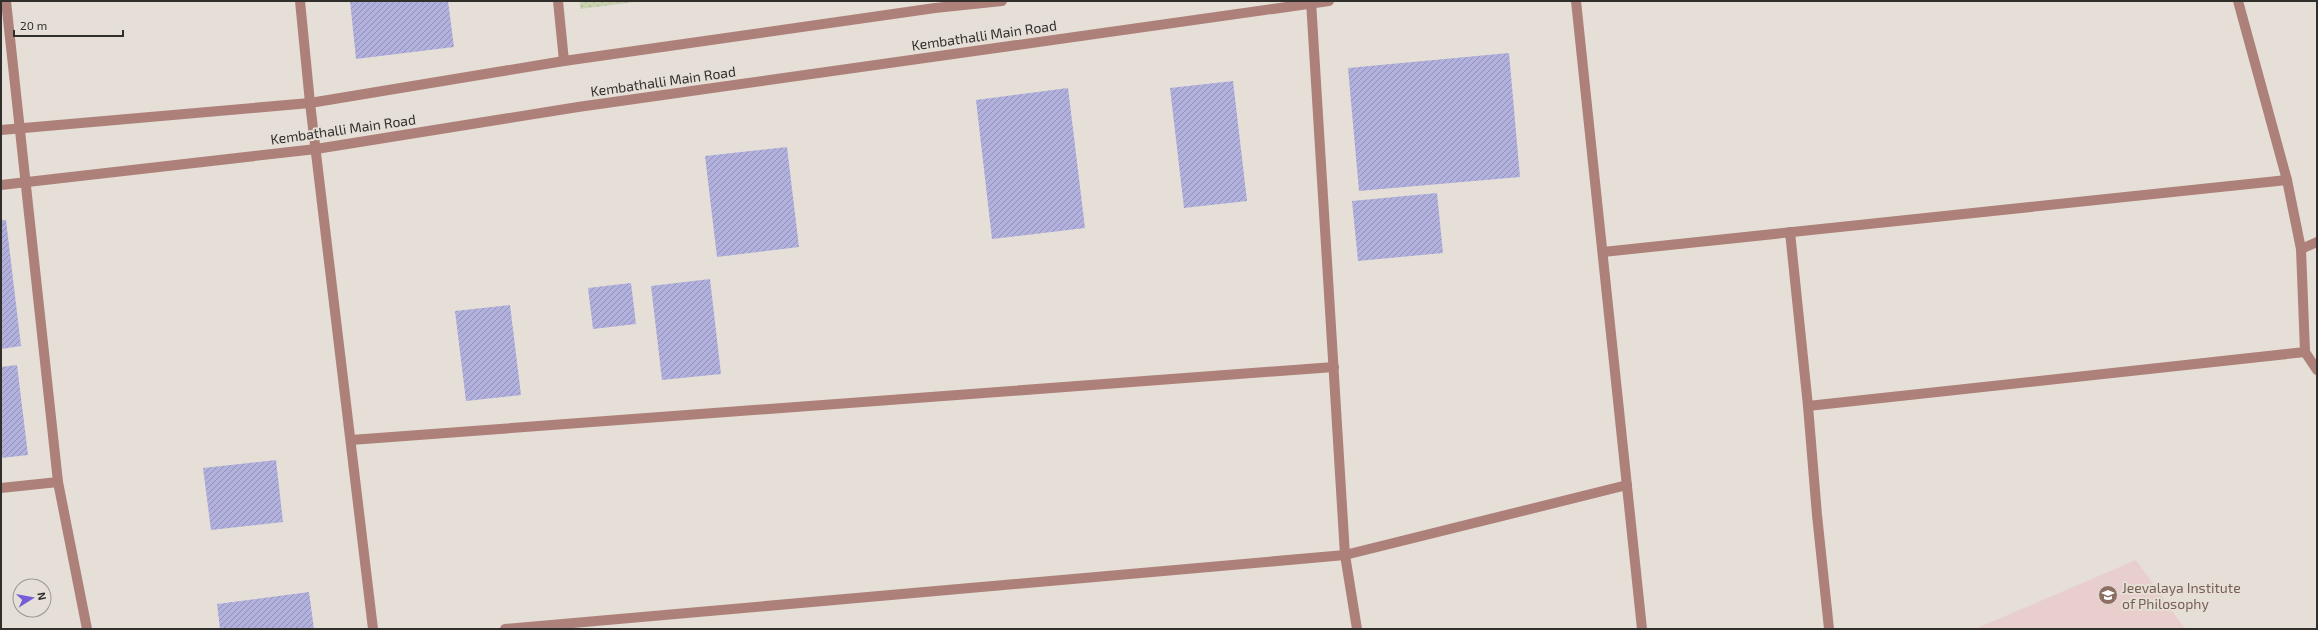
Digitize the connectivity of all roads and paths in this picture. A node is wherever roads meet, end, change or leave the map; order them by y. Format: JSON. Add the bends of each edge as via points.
{"nodes":[{"id":1,"x":6,"y":1,"type":"edge"},
{"id":2,"x":300,"y":1,"type":"edge"},
{"id":3,"x":558,"y":1,"type":"edge"},
{"id":4,"x":1002,"y":1,"type":"edge"},
{"id":5,"x":1328,"y":1,"type":"edge"},
{"id":6,"x":1576,"y":1,"type":"edge"},
{"id":7,"x":2238,"y":1,"type":"edge"},
{"id":8,"x":1311,"y":2,"type":"edge"},
{"id":9,"x":564,"y":61,"type":"junction"},
{"id":10,"x":310,"y":103,"type":"junction"},
{"id":11,"x":19,"y":129,"type":"junction"},
{"id":12,"x":1,"y":130,"type":"edge"},
{"id":13,"x":316,"y":149,"type":"junction"},
{"id":14,"x":2286,"y":180,"type":"junction"},
{"id":15,"x":25,"y":183,"type":"junction"},
{"id":16,"x":1,"y":185,"type":"edge"},
{"id":17,"x":1790,"y":232,"type":"junction"},
{"id":18,"x":2317,"y":242,"type":"edge"},
{"id":19,"x":2301,"y":248,"type":"junction"},
{"id":20,"x":1603,"y":252,"type":"junction"},
{"id":21,"x":2305,"y":352,"type":"junction"},
{"id":22,"x":1334,"y":367,"type":"junction"},
{"id":23,"x":2317,"y":370,"type":"edge"},
{"id":24,"x":1808,"y":406,"type":"junction"},
{"id":25,"x":351,"y":440,"type":"junction"},
{"id":26,"x":58,"y":482,"type":"junction"},
{"id":27,"x":1627,"y":485,"type":"junction"},
{"id":28,"x":1,"y":488,"type":"edge"},
{"id":29,"x":1345,"y":555,"type":"junction"},
{"id":30,"x":87,"y":629,"type":"edge"},
{"id":31,"x":373,"y":629,"type":"edge"},
{"id":32,"x":505,"y":629,"type":"edge"},
{"id":33,"x":1357,"y":629,"type":"edge"},
{"id":34,"x":1642,"y":629,"type":"edge"},
{"id":35,"x":1829,"y":629,"type":"edge"}],
"edges":[{"from":1,"to":11,"type":"street"},
{"from":2,"to":10,"type":"street"},
{"from":3,"to":9,"type":"street"},
{"from":4,"to":9,"type":"street","via":[[935,8]]},
{"from":5,"to":8,"type":"street","name":"Kembathalli Main Road"},
{"from":6,"to":20,"type":"street"},
{"from":7,"to":14,"type":"street"},
{"from":8,"to":13,"type":"street","name":"Kembathalli Main Road","via":[[578,107]]},
{"from":8,"to":22,"type":"street"},
{"from":9,"to":10,"type":"street"},
{"from":10,"to":11,"type":"street"},
{"from":10,"to":13,"type":"street"},
{"from":11,"to":12,"type":"street"},
{"from":11,"to":15,"type":"street"},
{"from":13,"to":15,"type":"street","name":"Kembathalli Main Road"},
{"from":13,"to":25,"type":"street"},
{"from":14,"to":17,"type":"street"},
{"from":14,"to":19,"type":"street"},
{"from":15,"to":16,"type":"street","name":"Kembathalli Main Road"},
{"from":15,"to":26,"type":"street"},
{"from":17,"to":20,"type":"street"},
{"from":17,"to":24,"type":"street"},
{"from":18,"to":19,"type":"street"},
{"from":19,"to":21,"type":"street"},
{"from":20,"to":27,"type":"street"},
{"from":21,"to":23,"type":"street"},
{"from":21,"to":24,"type":"street"},
{"from":22,"to":25,"type":"street"},
{"from":22,"to":29,"type":"street"},
{"from":24,"to":35,"type":"street","via":[[1816,515]]},
{"from":25,"to":31,"type":"street"},
{"from":26,"to":28,"type":"street"},
{"from":26,"to":30,"type":"street"},
{"from":27,"to":29,"type":"street"},
{"from":27,"to":34,"type":"street"},
{"from":29,"to":32,"type":"street"},
{"from":29,"to":33,"type":"street"}]}
